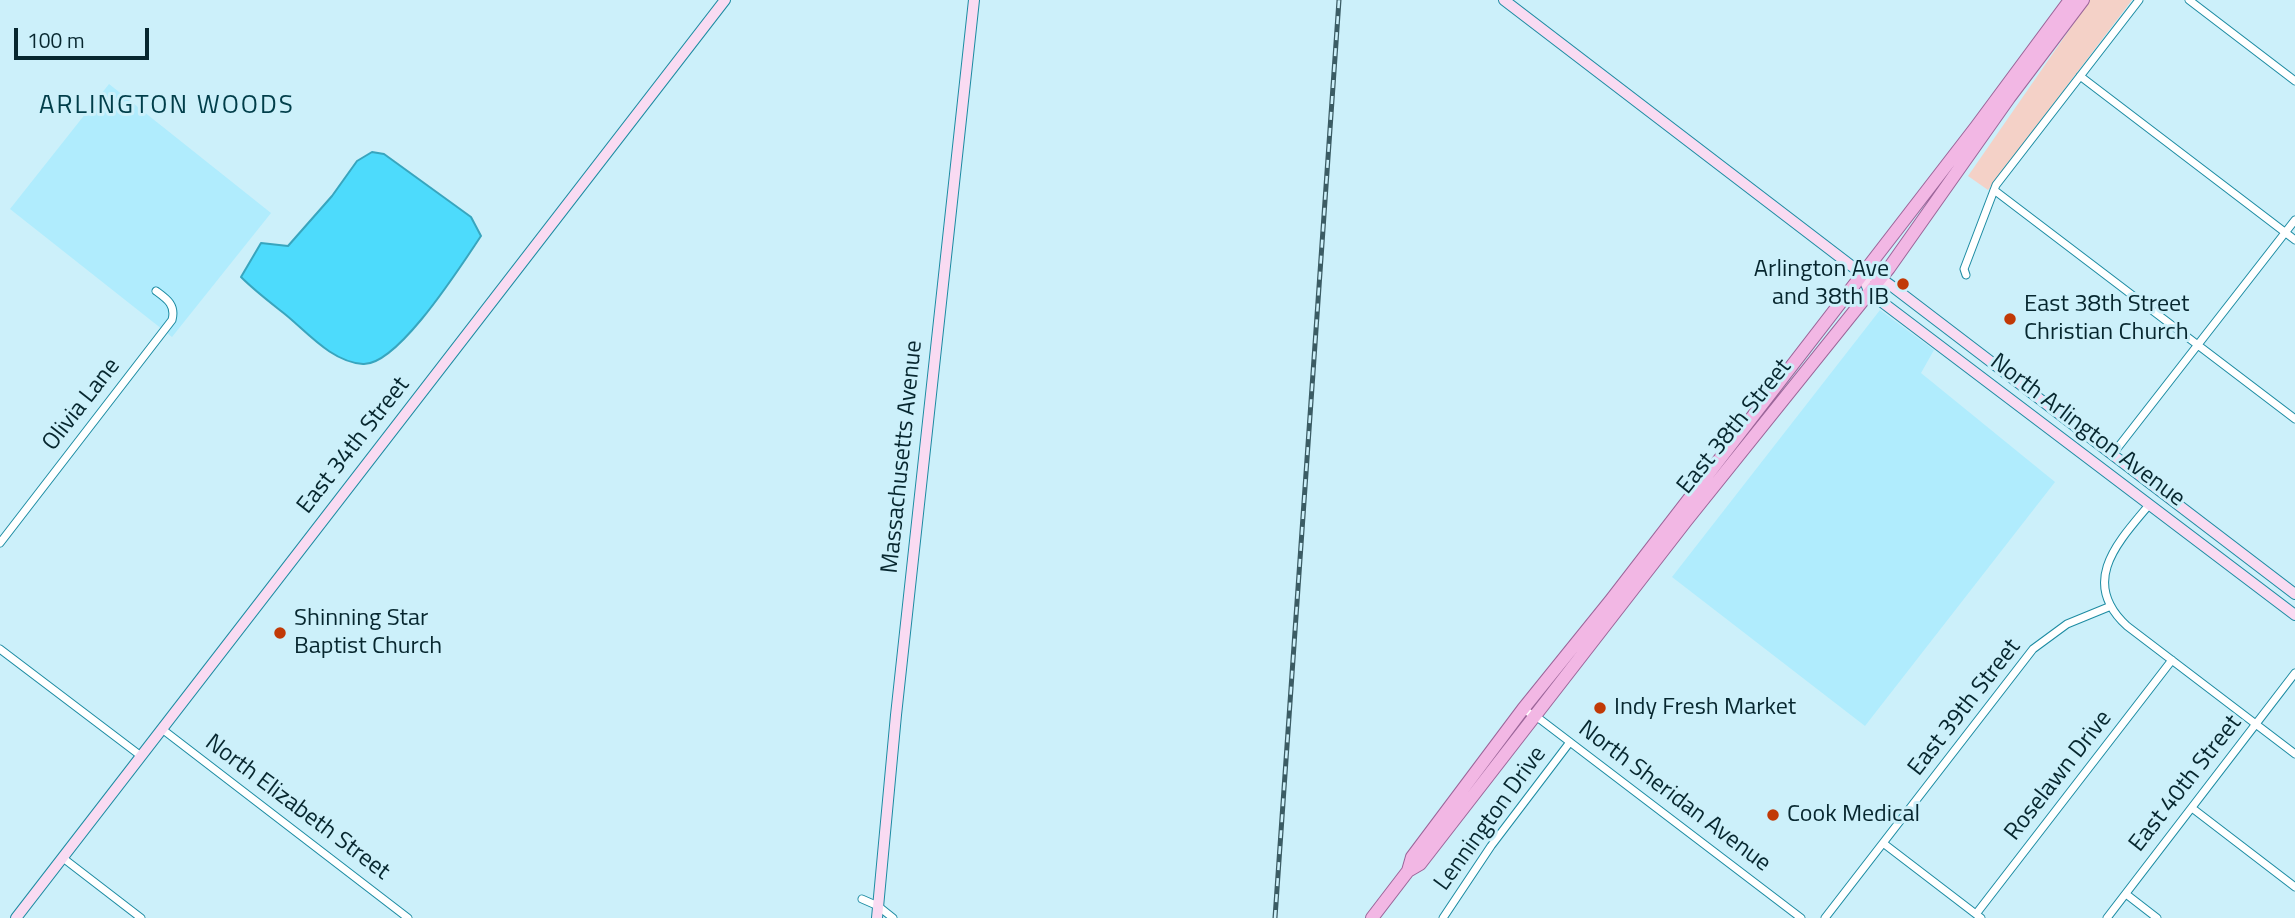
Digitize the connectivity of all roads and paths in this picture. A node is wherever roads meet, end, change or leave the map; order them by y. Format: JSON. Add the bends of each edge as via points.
{"nodes":[{"id":1,"x":725,"y":0,"type":"edge"},
{"id":2,"x":974,"y":0,"type":"edge"},
{"id":3,"x":1504,"y":0,"type":"edge"},
{"id":4,"x":2070,"y":0,"type":"edge"},
{"id":5,"x":2083,"y":0,"type":"edge"},
{"id":6,"x":2139,"y":0,"type":"edge"},
{"id":7,"x":2189,"y":0,"type":"edge"},
{"id":8,"x":2080,"y":76,"type":"junction"},
{"id":9,"x":2295,"y":81,"type":"edge"},
{"id":10,"x":1994,"y":190,"type":"junction"},
{"id":11,"x":2295,"y":220,"type":"edge"},
{"id":12,"x":2285,"y":233,"type":"junction"},
{"id":13,"x":2295,"y":240,"type":"edge"},
{"id":14,"x":1862,"y":274,"type":"junction"},
{"id":15,"x":1966,"y":275,"type":"dead end"},
{"id":16,"x":1880,"y":278,"type":"junction"},
{"id":17,"x":156,"y":291,"type":"dead end"},
{"id":18,"x":1869,"y":291,"type":"junction"},
{"id":19,"x":2198,"y":346,"type":"junction"},
{"id":20,"x":2295,"y":419,"type":"edge"},
{"id":21,"x":2112,"y":455,"type":"junction"},
{"id":22,"x":2149,"y":505,"type":"junction"},
{"id":23,"x":0,"y":543,"type":"edge"},
{"id":24,"x":2295,"y":594,"type":"edge"},
{"id":25,"x":2111,"y":606,"type":"junction"},
{"id":26,"x":2295,"y":615,"type":"edge"},
{"id":27,"x":0,"y":649,"type":"edge"},
{"id":28,"x":2172,"y":660,"type":"junction"},
{"id":29,"x":2295,"y":673,"type":"edge"},
{"id":30,"x":1528,"y":713,"type":"junction"},
{"id":31,"x":2256,"y":724,"type":"junction"},
{"id":32,"x":162,"y":729,"type":"junction"},
{"id":33,"x":1570,"y":742,"type":"junction"},
{"id":34,"x":2295,"y":754,"type":"edge"},
{"id":35,"x":141,"y":756,"type":"junction"},
{"id":36,"x":2192,"y":808,"type":"junction"},
{"id":37,"x":1883,"y":843,"type":"junction"},
{"id":38,"x":63,"y":858,"type":"junction"},
{"id":39,"x":2295,"y":887,"type":"edge"},
{"id":40,"x":2126,"y":894,"type":"junction"},
{"id":41,"x":862,"y":899,"type":"dead end"},
{"id":42,"x":878,"y":912,"type":"edge"},
{"id":43,"x":1979,"y":916,"type":"edge"},
{"id":44,"x":16,"y":918,"type":"edge"},
{"id":45,"x":141,"y":918,"type":"edge"},
{"id":46,"x":408,"y":918,"type":"edge"},
{"id":47,"x":893,"y":918,"type":"edge"},
{"id":48,"x":1372,"y":918,"type":"edge"},
{"id":49,"x":1443,"y":918,"type":"edge"},
{"id":50,"x":1801,"y":918,"type":"edge"},
{"id":51,"x":1825,"y":918,"type":"edge"},
{"id":52,"x":2107,"y":918,"type":"edge"},
{"id":53,"x":2157,"y":918,"type":"edge"}],
"edges":[{"from":1,"to":32,"type":"main road","name":"East 34th Street"},
{"from":2,"to":42,"type":"main road","name":"Massachusetts Avenue"},
{"from":3,"to":14,"type":"main road","name":"North Arlington Avenue"},
{"from":4,"to":14,"type":"main road","name":"East 38th Street"},
{"from":5,"to":16,"type":"main road","name":"East 38th Street"},
{"from":6,"to":8,"type":"street"},
{"from":7,"to":9,"type":"street"},
{"from":8,"to":10,"type":"street"},
{"from":8,"to":12,"type":"street"},
{"from":10,"to":15,"type":"street"},
{"from":10,"to":19,"type":"street"},
{"from":11,"to":12,"type":"street"},
{"from":12,"to":13,"type":"street"},
{"from":12,"to":19,"type":"street"},
{"from":14,"to":16,"type":"main road","name":"North Arlington Avenue"},
{"from":14,"to":18,"type":"main road"},
{"from":14,"to":30,"type":"main road","name":"East 38th Street"},
{"from":16,"to":18,"type":"main road","name":"East 38th Street"},
{"from":16,"to":21,"type":"main road","name":"North Arlington Avenue"},
{"from":17,"to":23,"type":"street","name":"Olivia Lane","via":[[171,304],[172,320]]},
{"from":18,"to":22,"type":"main road","name":"North Arlington Avenue"},
{"from":18,"to":30,"type":"main road","name":"East 38th Street"},
{"from":19,"to":20,"type":"street"},
{"from":19,"to":21,"type":"street"},
{"from":21,"to":24,"type":"main road","name":"North Arlington Avenue"},
{"from":22,"to":25,"type":"street","via":[[2111,552],[2105,577]]},
{"from":22,"to":26,"type":"main road","name":"North Arlington Avenue"},
{"from":25,"to":28,"type":"street","via":[[2127,626]]},
{"from":25,"to":37,"type":"street","name":"East 39th Street","via":[[2067,624],[2033,649]]},
{"from":27,"to":35,"type":"street"},
{"from":28,"to":31,"type":"street"},
{"from":28,"to":43,"type":"street","name":"Roselawn Drive"},
{"from":29,"to":31,"type":"street","name":"East 40th Street"},
{"from":30,"to":33,"type":"street","name":"North Sheridan Avenue"},
{"from":30,"to":48,"type":"main road","name":"East 38th Street","via":[[1412,857],[1408,871]]},
{"from":31,"to":34,"type":"street"},
{"from":31,"to":36,"type":"street","name":"East 40th Street"},
{"from":32,"to":35,"type":"main road","name":"East 34th Street"},
{"from":32,"to":46,"type":"street","name":"North Elizabeth Street"},
{"from":33,"to":49,"type":"street","name":"Lennington Drive"},
{"from":33,"to":50,"type":"street","name":"North Sheridan Avenue"},
{"from":35,"to":38,"type":"main road","name":"East 34th Street"},
{"from":36,"to":39,"type":"street"},
{"from":36,"to":40,"type":"street","name":"East 40th Street"},
{"from":37,"to":43,"type":"street"},
{"from":37,"to":51,"type":"street","name":"East 39th Street"},
{"from":38,"to":44,"type":"main road","name":"East 34th Street"},
{"from":38,"to":45,"type":"street"},
{"from":40,"to":52,"type":"street","name":"East 40th Street"},
{"from":40,"to":53,"type":"street"},
{"from":41,"to":42,"type":"street"},
{"from":42,"to":47,"type":"street"}]}
